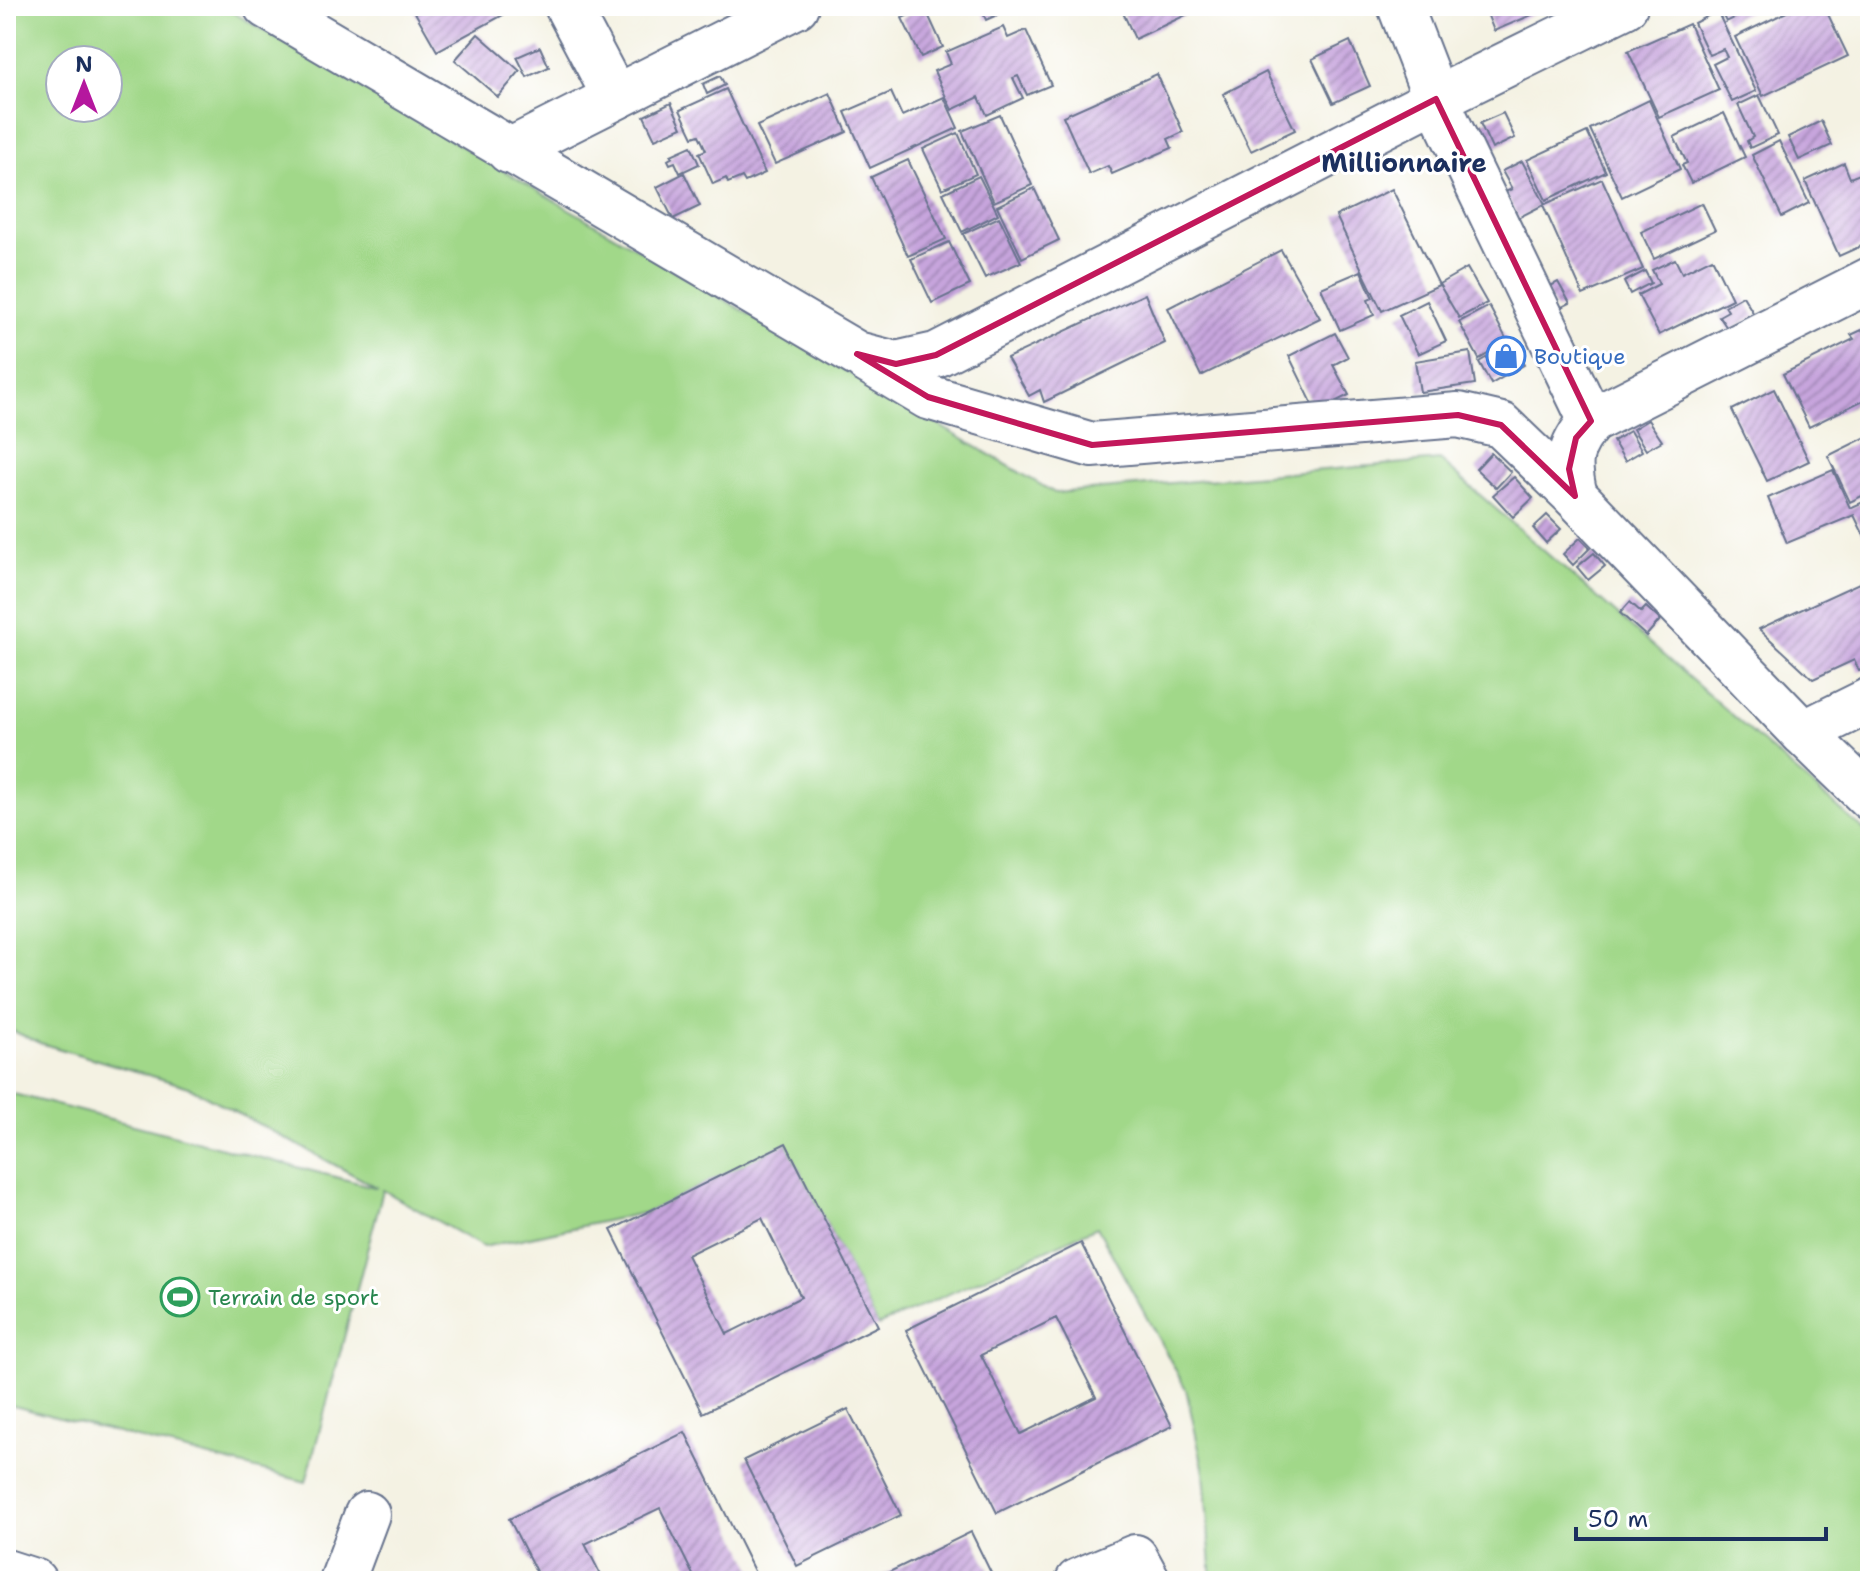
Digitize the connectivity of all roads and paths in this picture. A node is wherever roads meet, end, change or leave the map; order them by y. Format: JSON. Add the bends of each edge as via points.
{"nodes":[{"id":1,"x":266,"y":6,"type":"edge"},
{"id":2,"x":567,"y":6,"type":"edge"},
{"id":3,"x":796,"y":6,"type":"edge"},
{"id":4,"x":1400,"y":6,"type":"edge"},
{"id":5,"x":1625,"y":6,"type":"edge"},
{"id":6,"x":615,"y":97,"type":"junction"},
{"id":7,"x":1436,"y":99,"type":"junction"},
{"id":8,"x":509,"y":151,"type":"junction"},
{"id":9,"x":1870,"y":280,"type":"edge"},
{"id":10,"x":857,"y":354,"type":"junction"},
{"id":11,"x":1591,"y":421,"type":"junction"},
{"id":12,"x":1575,"y":496,"type":"junction"},
{"id":13,"x":1870,"y":700,"type":"edge"},
{"id":14,"x":1803,"y":733,"type":"junction"},
{"id":15,"x":1870,"y":798,"type":"edge"},
{"id":16,"x":367,"y":1514,"type":"dead end"},
{"id":17,"x":6,"y":1572,"type":"edge"},
{"id":18,"x":34,"y":1581,"type":"edge"},
{"id":19,"x":342,"y":1581,"type":"edge"},
{"id":20,"x":1078,"y":1581,"type":"edge"},
{"id":21,"x":1148,"y":1581,"type":"edge"}],
"edges":[{"from":1,"to":8,"type":"street"},
{"from":2,"to":6,"type":"street"},
{"from":3,"to":6,"type":"street"},
{"from":4,"to":7,"type":"street"},
{"from":5,"to":7,"type":"street"},
{"from":6,"to":8,"type":"street"},
{"from":7,"to":10,"type":"street","via":[[936,355],[896,364]]},
{"from":7,"to":11,"type":"street"},
{"from":8,"to":10,"type":"street"},
{"from":9,"to":11,"type":"street"},
{"from":10,"to":12,"type":"street","via":[[928,397],[1092,445],[1458,415],[1501,425]]},
{"from":11,"to":12,"type":"street","via":[[1576,438],[1569,469]]},
{"from":12,"to":14,"type":"street"},
{"from":13,"to":14,"type":"street"},
{"from":14,"to":15,"type":"street"},
{"from":16,"to":19,"type":"street"},
{"from":17,"to":18,"type":"street"},
{"from":20,"to":21,"type":"street","via":[[1135,1557]]}]}
